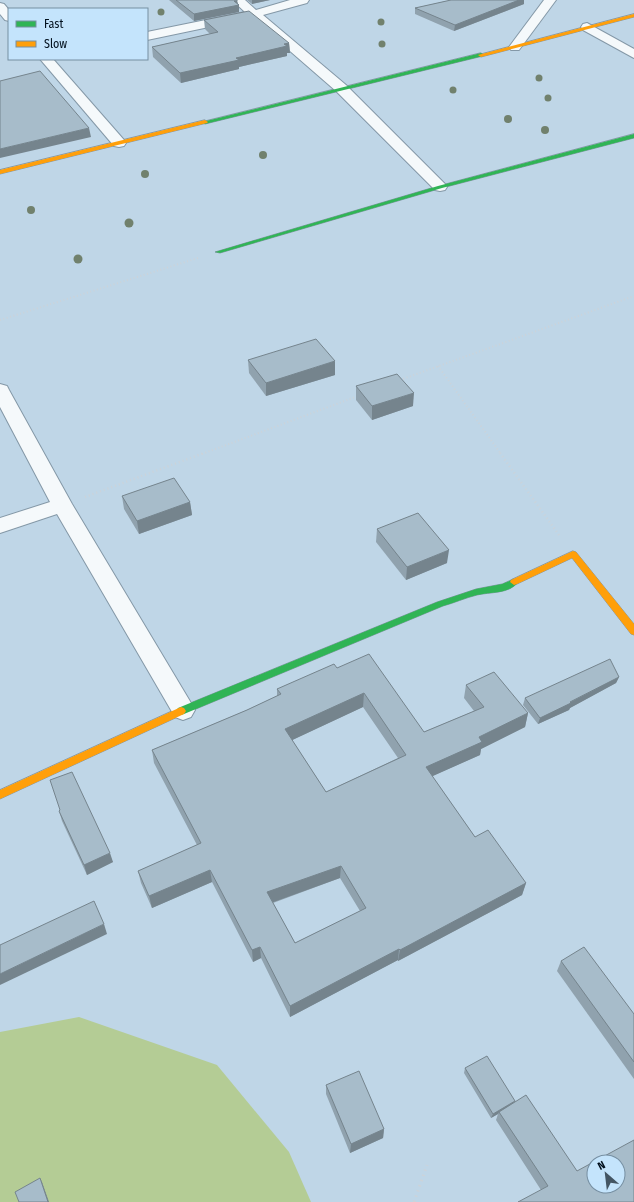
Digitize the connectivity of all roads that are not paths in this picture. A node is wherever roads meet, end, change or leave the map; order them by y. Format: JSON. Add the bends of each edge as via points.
{"nodes":[{"id":1,"x":238,"y":0,"type":"edge"},
{"id":2,"x":303,"y":0,"type":"edge"},
{"id":3,"x":550,"y":0,"type":"edge"},
{"id":4,"x":0,"y":7,"type":"edge"},
{"id":5,"x":254,"y":14,"type":"junction"},
{"id":6,"x":634,"y":15,"type":"edge"},
{"id":7,"x":8,"y":16,"type":"edge"},
{"id":8,"x":587,"y":27,"type":"junction"},
{"id":9,"x":148,"y":36,"type":"edge"},
{"id":10,"x":515,"y":47,"type":"junction"},
{"id":11,"x":634,"y":54,"type":"edge"},
{"id":12,"x":47,"y":60,"type":"edge"},
{"id":13,"x":341,"y":88,"type":"junction"},
{"id":14,"x":634,"y":136,"type":"edge"},
{"id":15,"x":119,"y":143,"type":"junction"},
{"id":16,"x":0,"y":172,"type":"edge"},
{"id":17,"x":440,"y":187,"type":"junction"},
{"id":18,"x":218,"y":252,"type":"road end"},
{"id":19,"x":0,"y":390,"type":"edge"},
{"id":20,"x":62,"y":505,"type":"junction"},
{"id":21,"x":0,"y":526,"type":"edge"},
{"id":22,"x":634,"y":631,"type":"edge"},
{"id":23,"x":182,"y":710,"type":"junction"},
{"id":24,"x":0,"y":795,"type":"edge"}],
"edges":[{"from":1,"to":5,"type":"street"},
{"from":2,"to":5,"type":"street"},
{"from":3,"to":10,"type":"street"},
{"from":4,"to":7,"type":"street"},
{"from":5,"to":9,"type":"street"},
{"from":5,"to":13,"type":"street"},
{"from":6,"to":8,"type":"street"},
{"from":8,"to":10,"type":"street"},
{"from":8,"to":11,"type":"street"},
{"from":10,"to":13,"type":"street"},
{"from":12,"to":15,"type":"street"},
{"from":13,"to":15,"type":"street"},
{"from":13,"to":17,"type":"street"},
{"from":14,"to":17,"type":"street"},
{"from":15,"to":16,"type":"street"},
{"from":17,"to":18,"type":"street"},
{"from":19,"to":20,"type":"street"},
{"from":20,"to":21,"type":"street"},
{"from":20,"to":23,"type":"street"},
{"from":22,"to":23,"type":"street","via":[[573,554],[504,587],[476,592],[440,604]]},
{"from":23,"to":24,"type":"street"}]}
